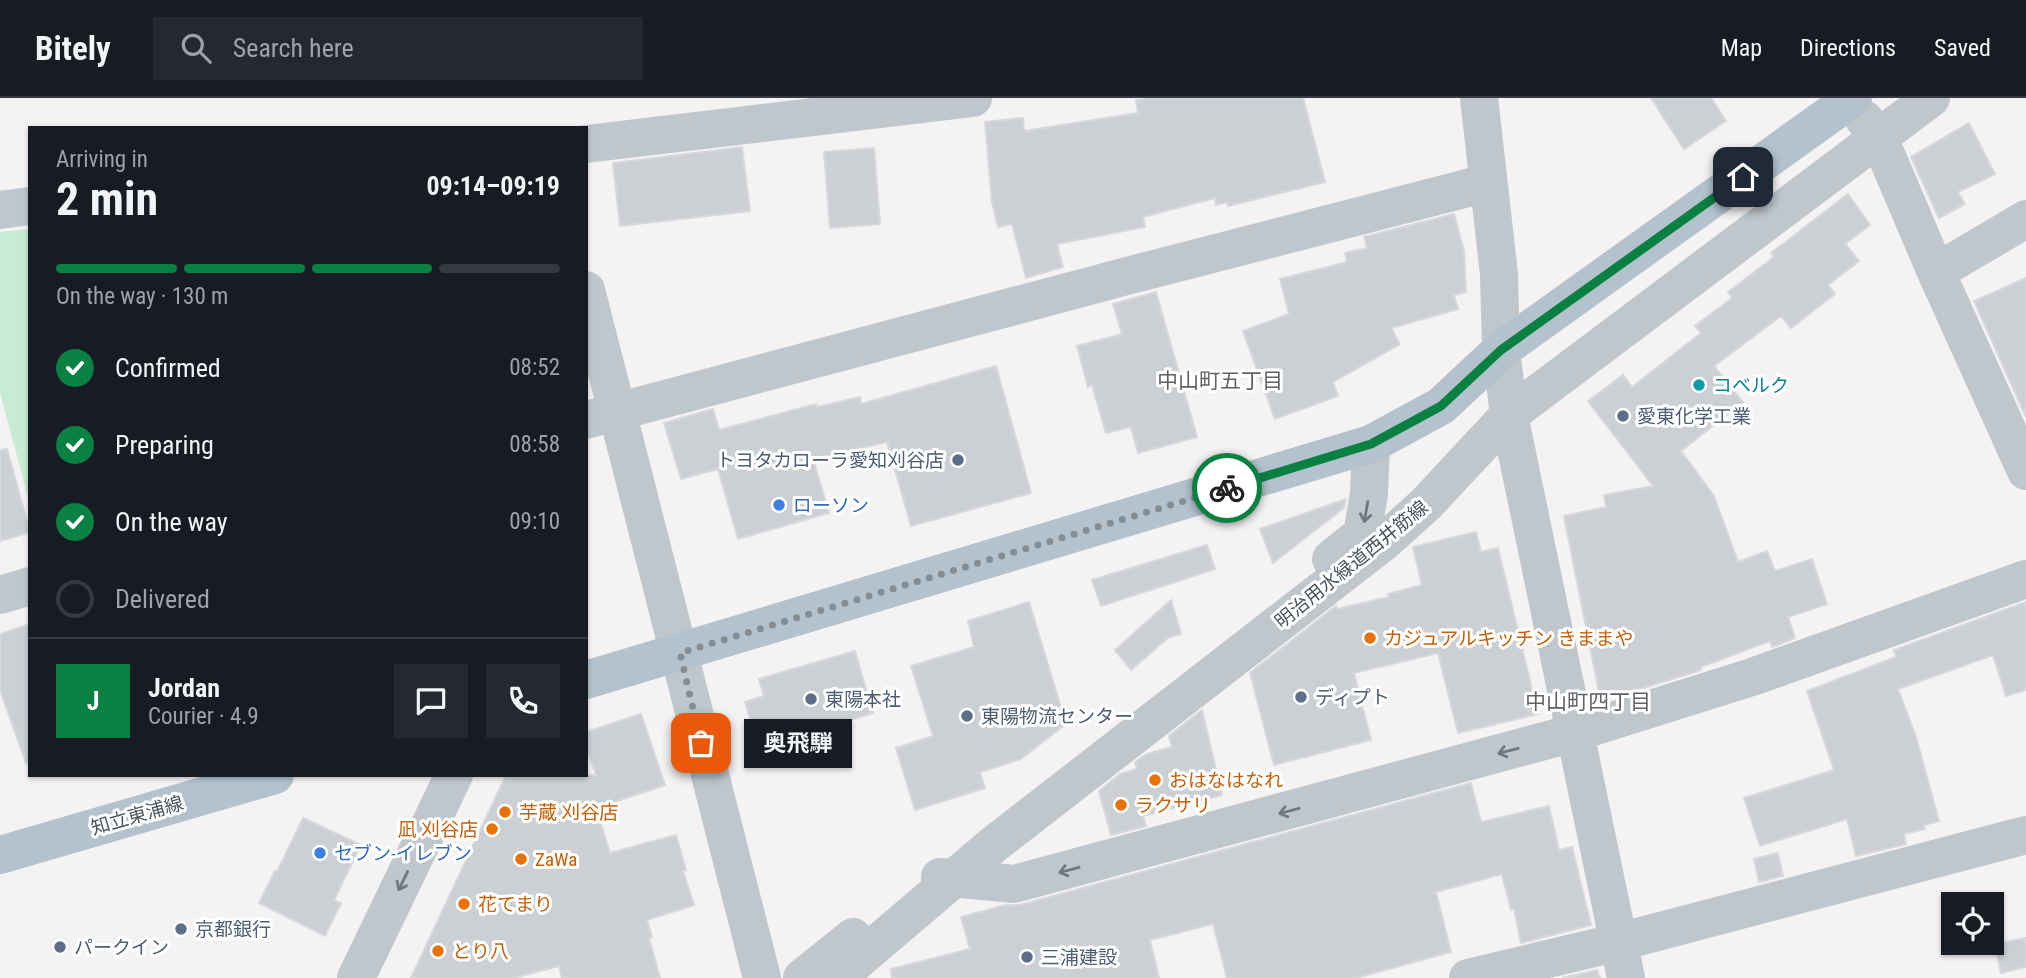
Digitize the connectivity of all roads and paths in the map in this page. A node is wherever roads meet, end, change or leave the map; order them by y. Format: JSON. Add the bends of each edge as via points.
{"nodes":[{"id":1,"x":973,"y":98,"type":"edge"},
{"id":2,"x":1479,"y":98,"type":"edge"},
{"id":3,"x":1931,"y":98,"type":"edge"},
{"id":4,"x":1851,"y":99,"type":"edge"},
{"id":5,"x":1879,"y":138,"type":"junction"},
{"id":6,"x":588,"y":144,"type":"edge"},
{"id":7,"x":1487,"y":183,"type":"junction"},
{"id":8,"x":28,"y":206,"type":"edge"},
{"id":9,"x":0,"y":209,"type":"edge"},
{"id":10,"x":2026,"y":219,"type":"edge"},
{"id":11,"x":1936,"y":272,"type":"junction"},
{"id":12,"x":588,"y":305,"type":"edge"},
{"id":13,"x":1501,"y":350,"type":"junction"},
{"id":14,"x":603,"y":415,"type":"edge"},
{"id":15,"x":1509,"y":415,"type":"junction"},
{"id":16,"x":1371,"y":444,"type":"junction"},
{"id":17,"x":2026,"y":471,"type":"edge"},
{"id":18,"x":2026,"y":579,"type":"edge"},
{"id":19,"x":28,"y":587,"type":"edge"},
{"id":20,"x":0,"y":594,"type":"edge"},
{"id":21,"x":680,"y":653,"type":"junction"},
{"id":22,"x":588,"y":679,"type":"edge"},
{"id":23,"x":1574,"y":733,"type":"junction"},
{"id":24,"x":265,"y":777,"type":"edge"},
{"id":25,"x":453,"y":777,"type":"edge"},
{"id":26,"x":2026,"y":835,"type":"edge"},
{"id":27,"x":0,"y":855,"type":"edge"},
{"id":28,"x":942,"y":877,"type":"junction"},
{"id":29,"x":1622,"y":960,"type":"edge"},
{"id":30,"x":356,"y":978,"type":"edge"},
{"id":31,"x":762,"y":978,"type":"edge"},
{"id":32,"x":802,"y":978,"type":"edge"},
{"id":33,"x":837,"y":978,"type":"edge"},
{"id":34,"x":1468,"y":978,"type":"edge"}],
"edges":[{"from":1,"to":6,"type":"street"},
{"from":2,"to":7,"type":"street"},
{"from":3,"to":5,"type":"street","name":"明治用水緑道西井筋線"},
{"from":4,"to":5,"type":"street"},
{"from":4,"to":13,"type":"main road"},
{"from":5,"to":11,"type":"street"},
{"from":5,"to":15,"type":"street","name":"明治用水緑道西井筋線"},
{"from":7,"to":13,"type":"street","via":[[1499,274]]},
{"from":7,"to":14,"type":"street"},
{"from":8,"to":9,"type":"street"},
{"from":10,"to":11,"type":"street"},
{"from":11,"to":17,"type":"street"},
{"from":12,"to":14,"type":"street"},
{"from":13,"to":15,"type":"street"},
{"from":13,"to":16,"type":"main road","via":[[1441,406]]},
{"from":14,"to":21,"type":"street"},
{"from":15,"to":23,"type":"street"},
{"from":15,"to":28,"type":"street","name":"明治用水緑道西井筋線","via":[[1385,541],[992,845]]},
{"from":16,"to":21,"type":"main road"},
{"from":16,"to":28,"type":"street","one_way":true,"via":[[1362,534]]},
{"from":18,"to":23,"type":"street","via":[[1752,677]]},
{"from":19,"to":20,"type":"street"},
{"from":21,"to":22,"type":"main road"},
{"from":21,"to":31,"type":"street"},
{"from":23,"to":28,"type":"street","one_way":true,"via":[[1014,884]]},
{"from":23,"to":29,"type":"street"},
{"from":24,"to":27,"type":"main road","name":"知立東浦線"},
{"from":25,"to":30,"type":"street","one_way":true},
{"from":26,"to":29,"type":"street"},
{"from":28,"to":32,"type":"street"},
{"from":28,"to":33,"type":"street","name":"明治用水緑道西井筋線"},
{"from":29,"to":34,"type":"street"}]}
